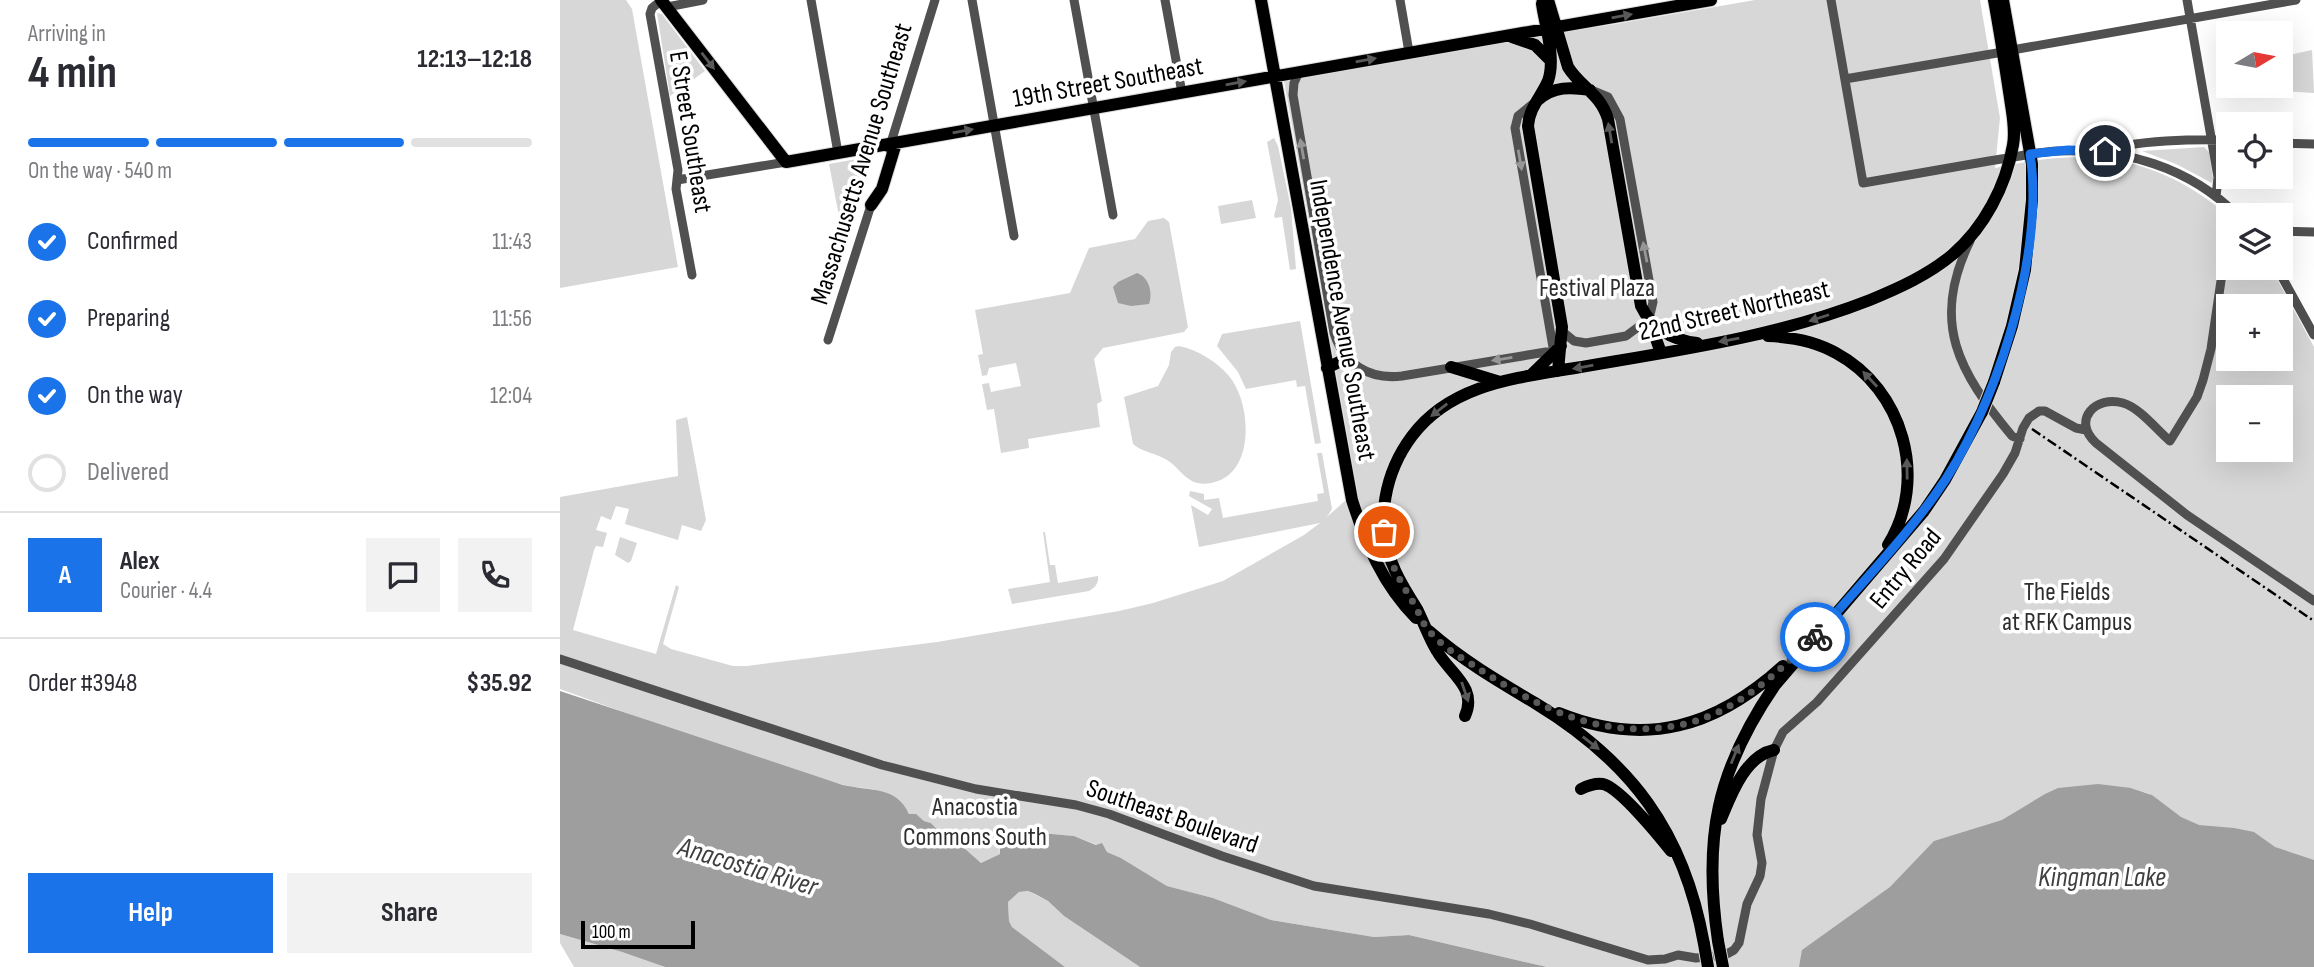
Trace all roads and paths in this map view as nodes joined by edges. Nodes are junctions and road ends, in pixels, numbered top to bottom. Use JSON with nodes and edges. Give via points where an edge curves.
{"nodes":[{"id":1,"x":703,"y":0,"type":"edge"},
{"id":2,"x":811,"y":0,"type":"edge"},
{"id":3,"x":935,"y":0,"type":"edge"},
{"id":4,"x":972,"y":0,"type":"edge"},
{"id":5,"x":1074,"y":0,"type":"edge"},
{"id":6,"x":1165,"y":0,"type":"edge"},
{"id":7,"x":1261,"y":0,"type":"edge"},
{"id":8,"x":1400,"y":0,"type":"edge"},
{"id":9,"x":1546,"y":0,"type":"edge"},
{"id":10,"x":1710,"y":0,"type":"edge"},
{"id":11,"x":1831,"y":0,"type":"edge"},
{"id":12,"x":1994,"y":0,"type":"edge"},
{"id":13,"x":2003,"y":0,"type":"edge"},
{"id":14,"x":2188,"y":0,"type":"edge"},
{"id":15,"x":2296,"y":0,"type":"edge"},
{"id":16,"x":663,"y":2,"type":"edge"},
{"id":17,"x":2191,"y":19,"type":"junction"},
{"id":18,"x":1551,"y":28,"type":"junction"},
{"id":19,"x":1504,"y":36,"type":"junction"},
{"id":20,"x":2007,"y":51,"type":"junction"},
{"id":21,"x":1409,"y":52,"type":"junction"},
{"id":22,"x":1550,"y":60,"type":"junction"},
{"id":23,"x":1299,"y":72,"type":"junction"},
{"id":24,"x":1274,"y":76,"type":"junction"},
{"id":25,"x":1845,"y":79,"type":"junction"},
{"id":26,"x":1591,"y":90,"type":"junction"},
{"id":27,"x":1182,"y":93,"type":"junction"},
{"id":28,"x":1536,"y":102,"type":"junction"},
{"id":29,"x":1094,"y":108,"type":"junction"},
{"id":30,"x":995,"y":125,"type":"junction"},
{"id":31,"x":2212,"y":140,"type":"junction"},
{"id":32,"x":2216,"y":140,"type":"edge"},
{"id":33,"x":893,"y":143,"type":"junction"},
{"id":34,"x":2293,"y":143,"type":"edge"},
{"id":35,"x":2314,"y":144,"type":"edge"},
{"id":36,"x":2105,"y":151,"type":"junction"},
{"id":37,"x":838,"y":153,"type":"junction"},
{"id":38,"x":2030,"y":154,"type":"junction"},
{"id":39,"x":2010,"y":158,"type":"junction"},
{"id":40,"x":1615,"y":161,"type":"junction"},
{"id":41,"x":786,"y":162,"type":"junction"},
{"id":42,"x":1630,"y":175,"type":"junction"},
{"id":43,"x":677,"y":180,"type":"junction"},
{"id":44,"x":1303,"y":191,"type":"junction"},
{"id":45,"x":2216,"y":197,"type":"junction"},
{"id":46,"x":2223,"y":203,"type":"edge"},
{"id":47,"x":871,"y":205,"type":"joint"},
{"id":48,"x":1113,"y":215,"type":"dead end"},
{"id":49,"x":1975,"y":230,"type":"junction"},
{"id":50,"x":2293,"y":231,"type":"edge"},
{"id":51,"x":2314,"y":232,"type":"edge"},
{"id":52,"x":1014,"y":236,"type":"dead end"},
{"id":53,"x":1537,"y":252,"type":"junction"},
{"id":54,"x":1551,"y":264,"type":"junction"},
{"id":55,"x":692,"y":275,"type":"dead end"},
{"id":56,"x":2221,"y":280,"type":"edge"},
{"id":57,"x":2284,"y":280,"type":"edge"},
{"id":58,"x":1320,"y":289,"type":"junction"},
{"id":59,"x":1649,"y":319,"type":"junction"},
{"id":60,"x":2311,"y":324,"type":"edge"},
{"id":61,"x":1794,"y":325,"type":"junction"},
{"id":62,"x":1563,"y":332,"type":"junction"},
{"id":63,"x":1753,"y":335,"type":"junction"},
{"id":64,"x":2314,"y":335,"type":"edge"},
{"id":65,"x":828,"y":340,"type":"dead end"},
{"id":66,"x":1704,"y":344,"type":"junction"},
{"id":67,"x":1818,"y":345,"type":"junction"},
{"id":68,"x":1558,"y":349,"type":"junction"},
{"id":69,"x":1661,"y":353,"type":"junction"},
{"id":70,"x":1347,"y":358,"type":"junction"},
{"id":71,"x":1451,"y":367,"type":"junction"},
{"id":72,"x":1328,"y":368,"type":"junction"},
{"id":73,"x":1558,"y":371,"type":"junction"},
{"id":74,"x":1529,"y":376,"type":"junction"},
{"id":75,"x":1500,"y":382,"type":"junction"},
{"id":76,"x":2086,"y":430,"type":"junction"},
{"id":77,"x":2020,"y":439,"type":"junction"},
{"id":78,"x":1888,"y":549,"type":"junction"},
{"id":79,"x":1399,"y":591,"type":"junction"},
{"id":80,"x":2314,"y":601,"type":"edge"},
{"id":81,"x":1427,"y":629,"type":"junction"},
{"id":82,"x":1810,"y":642,"type":"junction"},
{"id":83,"x":560,"y":659,"type":"edge"},
{"id":84,"x":1536,"y":704,"type":"junction"},
{"id":85,"x":1465,"y":716,"type":"dead end"},
{"id":86,"x":1774,"y":750,"type":"junction"},
{"id":87,"x":1581,"y":789,"type":"dead end"},
{"id":88,"x":1712,"y":853,"type":"junction"},
{"id":89,"x":1691,"y":886,"type":"junction"},
{"id":90,"x":1696,"y":958,"type":"joint"},
{"id":91,"x":1708,"y":967,"type":"edge"},
{"id":92,"x":1723,"y":967,"type":"edge"}],
"edges":[{"from":1,"to":16,"type":"street"},
{"from":2,"to":37,"type":"street"},
{"from":3,"to":33,"type":"street","name":"Massachusetts Avenue Southeast"},
{"from":4,"to":30,"type":"street"},
{"from":5,"to":29,"type":"street"},
{"from":6,"to":27,"type":"street"},
{"from":7,"to":24,"type":"main road","name":"Independence Avenue Southeast"},
{"from":8,"to":21,"type":"street"},
{"from":9,"to":18,"type":"main road"},
{"from":18,"to":10,"type":"main road","name":"19th Street Southeast","one_way":true},
{"from":11,"to":25,"type":"street"},
{"from":12,"to":20,"type":"main road"},
{"from":13,"to":20,"type":"main road"},
{"from":14,"to":17,"type":"street"},
{"from":15,"to":17,"type":"street"},
{"from":16,"to":41,"type":"main road","one_way":true},
{"from":16,"to":43,"type":"street","name":"E Street Southeast","via":[[650,14]]},
{"from":17,"to":20,"type":"street"},
{"from":17,"to":31,"type":"street"},
{"from":18,"to":19,"type":"main road","name":"19th Street Southeast"},
{"from":18,"to":22,"type":"main road"},
{"from":18,"to":26,"type":"main road","via":[[1568,68]]},
{"from":19,"to":21,"type":"main road","name":"19th Street Southeast"},
{"from":19,"to":22,"type":"main road","via":[[1532,43]]},
{"from":20,"to":25,"type":"street"},
{"from":20,"to":38,"type":"main road"},
{"from":20,"to":39,"type":"main road","name":"22nd Street Northeast","via":[[2014,128]]},
{"from":23,"to":21,"type":"main road","name":"19th Street Southeast","one_way":true},
{"from":22,"to":28,"type":"main road","via":[[1548,80]]},
{"from":23,"to":24,"type":"main road","name":"19th Street Southeast"},
{"from":44,"to":23,"type":"street","name":"Independence Avenue Southeast","one_way":true,"via":[[1293,95]]},
{"from":27,"to":24,"type":"main road","name":"19th Street Southeast","one_way":true},
{"from":24,"to":44,"type":"main road","name":"Independence Avenue Southeast"},
{"from":25,"to":39,"type":"street","via":[[1863,183]]},
{"from":26,"to":28,"type":"main road","via":[[1562,88]]},
{"from":40,"to":26,"type":"main road","one_way":true,"via":[[1604,108]]},
{"from":26,"to":42,"type":"street","via":[[1608,97],[1618,113]]},
{"from":27,"to":29,"type":"main road","name":"19th Street Southeast"},
{"from":28,"to":53,"type":"street","one_way":true,"via":[[1518,116],[1515,128]]},
{"from":28,"to":54,"type":"main road","via":[[1528,126]]},
{"from":29,"to":30,"type":"main road","name":"19th Street Southeast"},
{"from":29,"to":48,"type":"street"},
{"from":33,"to":30,"type":"main road","name":"19th Street Southeast","one_way":true},
{"from":30,"to":52,"type":"street"},
{"from":31,"to":32,"type":"street"},
{"from":31,"to":36,"type":"street"},
{"from":31,"to":45,"type":"street","via":[[2219,180]]},
{"from":33,"to":37,"type":"main road","name":"19th Street Southeast"},
{"from":33,"to":47,"type":"main road","via":[[882,189]]},
{"from":34,"to":35,"type":"street"},
{"from":36,"to":38,"type":"street"},
{"from":36,"to":45,"type":"street","via":[[2159,165]]},
{"from":37,"to":41,"type":"main road","name":"19th Street Southeast"},
{"from":38,"to":39,"type":"street"},
{"from":38,"to":78,"type":"main road","bridge":true,"via":[[2025,270],[1994,382],[1945,480]]},
{"from":39,"to":49,"type":"main road","name":"22nd Street Northeast","via":[[2001,185]]},
{"from":40,"to":42,"type":"main road"},
{"from":40,"to":59,"type":"main road","via":[[1640,302]]},
{"from":41,"to":43,"type":"street","name":"19th Street Southeast"},
{"from":59,"to":42,"type":"street","one_way":true,"via":[[1653,297]]},
{"from":43,"to":55,"type":"street","name":"E Street Southeast"},
{"from":44,"to":58,"type":"main road","name":"Independence Avenue Southeast"},
{"from":45,"to":46,"type":"street"},
{"from":47,"to":65,"type":"street","name":"Massachusetts Avenue Southeast"},
{"from":49,"to":61,"type":"main road","name":"22nd Street Northeast","one_way":true,"via":[[1950,256],[1917,278],[1863,303]]},
{"from":49,"to":77,"type":"street","via":[[1958,265],[1952,330],[1973,386],[2012,436]]},
{"from":50,"to":51,"type":"street"},
{"from":53,"to":54,"type":"main road"},
{"from":53,"to":68,"type":"street"},
{"from":54,"to":62,"type":"main road"},
{"from":56,"to":76,"type":"street","via":[[2203,380],[2170,441],[2133,408],[2118,402],[2092,409]]},
{"from":57,"to":60,"type":"street"},
{"from":58,"to":70,"type":"street","name":"Independence Avenue Southeast"},
{"from":58,"to":72,"type":"main road","name":"Independence Avenue Southeast"},
{"from":59,"to":62,"type":"street","name":"22nd Street Northeast","via":[[1628,335],[1604,340],[1583,343]]},
{"from":59,"to":66,"type":"main road","via":[[1674,338]]},
{"from":59,"to":69,"type":"main road"},
{"from":60,"to":64,"type":"street"},
{"from":61,"to":63,"type":"main road","name":"22nd Street Northeast"},
{"from":61,"to":67,"type":"main road"},
{"from":62,"to":68,"type":"main road"},
{"from":63,"to":66,"type":"main road","name":"22nd Street Northeast","one_way":true},
{"from":63,"to":67,"type":"main road"},
{"from":66,"to":69,"type":"main road","name":"22nd Street Northeast"},
{"from":78,"to":67,"type":"main road","one_way":true,"via":[[1906,500],[1901,430],[1879,389],[1860,369]]},
{"from":68,"to":71,"type":"street","one_way":true},
{"from":68,"to":73,"type":"main road"},
{"from":68,"to":74,"type":"main road"},
{"from":69,"to":73,"type":"main road","name":"22nd Street Northeast","one_way":true},
{"from":70,"to":71,"type":"street","via":[[1365,371],[1383,376]]},
{"from":70,"to":72,"type":"main road"},
{"from":71,"to":75,"type":"main road"},
{"from":72,"to":79,"type":"main road","name":"Independence Avenue Southeast","via":[[1359,522],[1378,566]]},
{"from":73,"to":74,"type":"main road","name":"22nd Street Northeast"},
{"from":74,"to":75,"type":"main road","name":"22nd Street Northeast"},
{"from":75,"to":79,"type":"main road","name":"Independence Avenue Southeast","one_way":true,"via":[[1477,388],[1436,411],[1418,429],[1395,466],[1384,516]]},
{"from":76,"to":77,"type":"street","name":"Entry Road","via":[[2039,411],[2029,418]]},
{"from":76,"to":80,"type":"street","name":"Entry Road","via":[[2096,443],[2187,515]]},
{"from":77,"to":86,"type":"street","name":"Entry Road","via":[[2003,474],[1953,548],[1817,702],[1783,733]]},
{"from":78,"to":82,"type":"main road"},
{"from":79,"to":81,"type":"main road","name":"Independence Avenue Southeast"},
{"from":81,"to":84,"type":"main road","name":"Independence Avenue Southeast","via":[[1466,661]]},
{"from":81,"to":85,"type":"main road","one_way":true,"via":[[1438,653],[1467,691]]},
{"from":82,"to":84,"type":"main road","via":[[1742,699],[1710,716],[1676,726],[1609,727]]},
{"from":88,"to":82,"type":"main road","one_way":true,"via":[[1720,798],[1741,740],[1775,685]]},
{"from":83,"to":90,"type":"street","name":"Southeast Boulevard","via":[[882,765],[976,789],[1109,814],[1314,886],[1489,914],[1648,960],[1678,955]]},
{"from":84,"to":89,"type":"main road","name":"Independence Avenue Southeast","one_way":true,"via":[[1597,748],[1639,789],[1673,841]]},
{"from":86,"to":88,"type":"main road","via":[[1761,754],[1740,779]]},
{"from":86,"to":90,"type":"street","name":"Entry Road","via":[[1758,818],[1760,876],[1747,904],[1739,943],[1725,955]]},
{"from":87,"to":89,"type":"main road","via":[[1602,784],[1611,788],[1663,840]]},
{"from":88,"to":92,"type":"main road","bridge":true},
{"from":89,"to":91,"type":"main road","name":"Independence Avenue Southeast","bridge":true}]}
